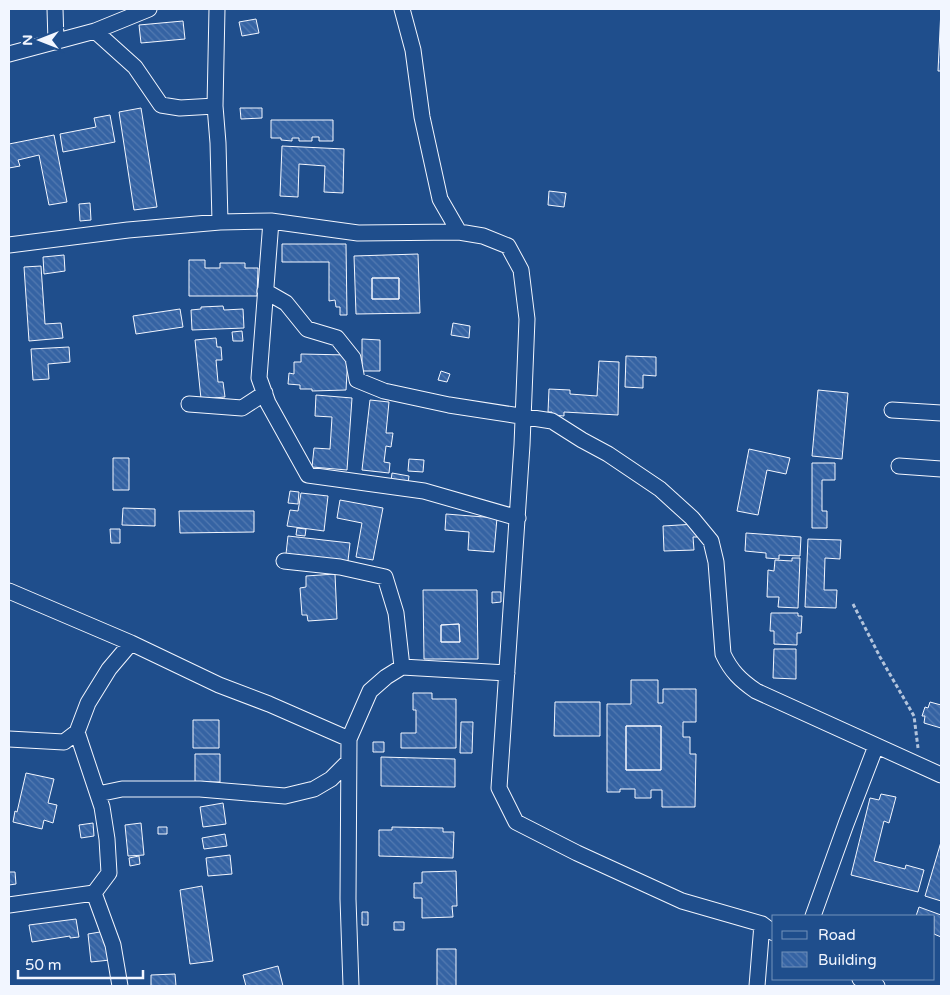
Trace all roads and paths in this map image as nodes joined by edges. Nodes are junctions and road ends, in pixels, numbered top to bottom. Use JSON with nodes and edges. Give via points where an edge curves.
{"nodes":[{"id":1,"x":55,"y":9,"type":"edge"},
{"id":2,"x":149,"y":9,"type":"edge"},
{"id":3,"x":217,"y":9,"type":"edge"},
{"id":4,"x":402,"y":9,"type":"edge"},
{"id":5,"x":95,"y":31,"type":"junction"},
{"id":6,"x":56,"y":42,"type":"junction"},
{"id":7,"x":9,"y":54,"type":"edge"},
{"id":8,"x":215,"y":106,"type":"junction"},
{"id":9,"x":271,"y":221,"type":"junction"},
{"id":10,"x":220,"y":222,"type":"junction"},
{"id":11,"x":459,"y":232,"type":"junction"},
{"id":12,"x":9,"y":245,"type":"edge"},
{"id":13,"x":265,"y":291,"type":"junction"},
{"id":14,"x":265,"y":394,"type":"junction"},
{"id":15,"x":189,"y":404,"type":"dead end"},
{"id":16,"x":892,"y":410,"type":"dead end"},
{"id":17,"x":941,"y":413,"type":"edge"},
{"id":18,"x":522,"y":415,"type":"junction"},
{"id":19,"x":899,"y":466,"type":"dead end"},
{"id":20,"x":941,"y":469,"type":"edge"},
{"id":21,"x":518,"y":518,"type":"junction"},
{"id":22,"x":284,"y":561,"type":"dead end"},
{"id":23,"x":9,"y":591,"type":"edge"},
{"id":24,"x":853,"y":604,"type":"dead end"},
{"id":25,"x":131,"y":643,"type":"junction"},
{"id":26,"x":402,"y":667,"type":"junction"},
{"id":27,"x":506,"y":673,"type":"junction"},
{"id":28,"x":77,"y":732,"type":"junction"},
{"id":29,"x":9,"y":739,"type":"edge"},
{"id":30,"x":349,"y":739,"type":"junction"},
{"id":31,"x":876,"y":746,"type":"junction"},
{"id":32,"x":348,"y":762,"type":"junction"},
{"id":33,"x":920,"y":766,"type":"junction"},
{"id":34,"x":941,"y":776,"type":"edge"},
{"id":35,"x":98,"y":794,"type":"junction"},
{"id":36,"x":94,"y":893,"type":"junction"},
{"id":37,"x":9,"y":905,"type":"edge"},
{"id":38,"x":813,"y":915,"type":"edge"},
{"id":39,"x":768,"y":928,"type":"edge"},
{"id":40,"x":862,"y":980,"type":"edge"},
{"id":41,"x":120,"y":986,"type":"edge"},
{"id":42,"x":351,"y":986,"type":"edge"},
{"id":43,"x":757,"y":986,"type":"edge"},
{"id":44,"x":877,"y":986,"type":"edge"}],
"edges":[{"from":1,"to":6,"type":"street"},
{"from":2,"to":5,"type":"street"},
{"from":3,"to":8,"type":"street"},
{"from":4,"to":11,"type":"street","via":[[413,50],[422,117],[440,199]]},
{"from":5,"to":6,"type":"street"},
{"from":5,"to":8,"type":"street","via":[[135,67],[162,105],[180,108]]},
{"from":6,"to":7,"type":"street"},
{"from":8,"to":10,"type":"street"},
{"from":9,"to":10,"type":"street"},
{"from":9,"to":11,"type":"street","via":[[358,233]]},
{"from":9,"to":13,"type":"street"},
{"from":10,"to":12,"type":"street"},
{"from":11,"to":18,"type":"street","via":[[483,236],[508,246],[521,270],[527,319]]},
{"from":13,"to":14,"type":"street","via":[[258,378]]},
{"from":13,"to":18,"type":"street","via":[[286,303],[307,329],[337,338],[353,358],[357,380],[384,391],[449,405]]},
{"from":14,"to":15,"type":"street","via":[[242,408]]},
{"from":14,"to":21,"type":"street","via":[[308,475],[424,491]]},
{"from":16,"to":17,"type":"street"},
{"from":18,"to":21,"type":"street"},
{"from":18,"to":31,"type":"street","via":[[552,421],[608,454],[660,489],[692,518],[711,541],[715,553],[723,654],[735,675],[756,691]]},
{"from":19,"to":20,"type":"street"},
{"from":21,"to":27,"type":"street"},
{"from":22,"to":26,"type":"street","via":[[340,567],[385,577],[396,614]]},
{"from":23,"to":25,"type":"street"},
{"from":24,"to":33,"type":"path","via":[[914,716]]},
{"from":25,"to":28,"type":"street","via":[[109,669],[88,703]]},
{"from":25,"to":30,"type":"street","via":[[219,686]]},
{"from":26,"to":27,"type":"street"},
{"from":26,"to":30,"type":"street","via":[[370,691]]},
{"from":27,"to":39,"type":"street","via":[[499,788],[516,822],[682,901]]},
{"from":28,"to":29,"type":"street","via":[[64,742]]},
{"from":28,"to":35,"type":"street"},
{"from":30,"to":32,"type":"street"},
{"from":31,"to":33,"type":"street"},
{"from":31,"to":38,"type":"street"},
{"from":32,"to":35,"type":"street","via":[[331,779],[314,789],[285,796],[200,789],[122,789]]},
{"from":32,"to":42,"type":"street"},
{"from":33,"to":34,"type":"street"},
{"from":35,"to":36,"type":"street","via":[[107,839],[109,873]]},
{"from":36,"to":37,"type":"street"},
{"from":36,"to":41,"type":"street","via":[[113,945]]},
{"from":39,"to":43,"type":"street"},
{"from":40,"to":44,"type":"street"}]}
